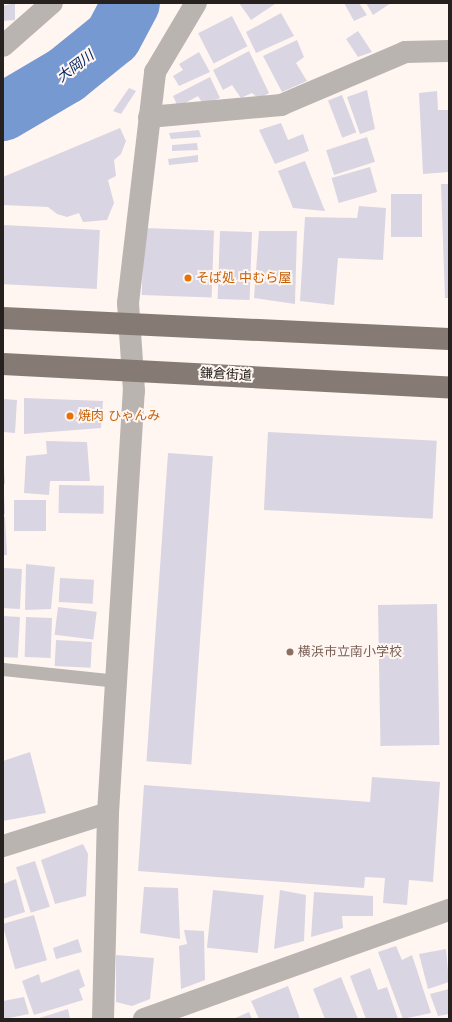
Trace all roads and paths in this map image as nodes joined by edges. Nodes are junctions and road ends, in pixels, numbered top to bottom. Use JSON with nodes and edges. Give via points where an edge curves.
{"nodes":[{"id":1,"x":52,"y":3,"type":"edge"},
{"id":2,"x":196,"y":3,"type":"edge"},
{"id":3,"x":3,"y":46,"type":"edge"},
{"id":4,"x":449,"y":51,"type":"edge"},
{"id":5,"x":149,"y":117,"type":"junction"},
{"id":6,"x":3,"y":318,"type":"edge"},
{"id":7,"x":128,"y":323,"type":"junction"},
{"id":8,"x":449,"y":339,"type":"edge"},
{"id":9,"x":3,"y":364,"type":"edge"},
{"id":10,"x":132,"y":370,"type":"junction"},
{"id":11,"x":449,"y":387,"type":"edge"},
{"id":12,"x":3,"y":669,"type":"edge"},
{"id":13,"x":117,"y":681,"type":"junction"},
{"id":14,"x":108,"y":813,"type":"junction"},
{"id":15,"x":3,"y":846,"type":"edge"},
{"id":16,"x":449,"y":910,"type":"edge"},
{"id":17,"x":103,"y":1019,"type":"edge"},
{"id":18,"x":144,"y":1019,"type":"edge"}],
"edges":[{"from":1,"to":3,"type":"street"},
{"from":2,"to":5,"type":"street","via":[[155,72]]},
{"from":4,"to":5,"type":"street","via":[[405,52],[281,105]]},
{"from":5,"to":7,"type":"street"},
{"from":6,"to":7,"type":"main road"},
{"from":7,"to":8,"type":"main road"},
{"from":7,"to":10,"type":"street"},
{"from":9,"to":10,"type":"main road","name":"鎌倉街道"},
{"from":10,"to":11,"type":"main road","name":"鎌倉街道"},
{"from":10,"to":13,"type":"street","via":[[134,391]]},
{"from":12,"to":13,"type":"lane"},
{"from":13,"to":14,"type":"street"},
{"from":14,"to":15,"type":"street"},
{"from":14,"to":17,"type":"street"},
{"from":16,"to":18,"type":"street"}]}
